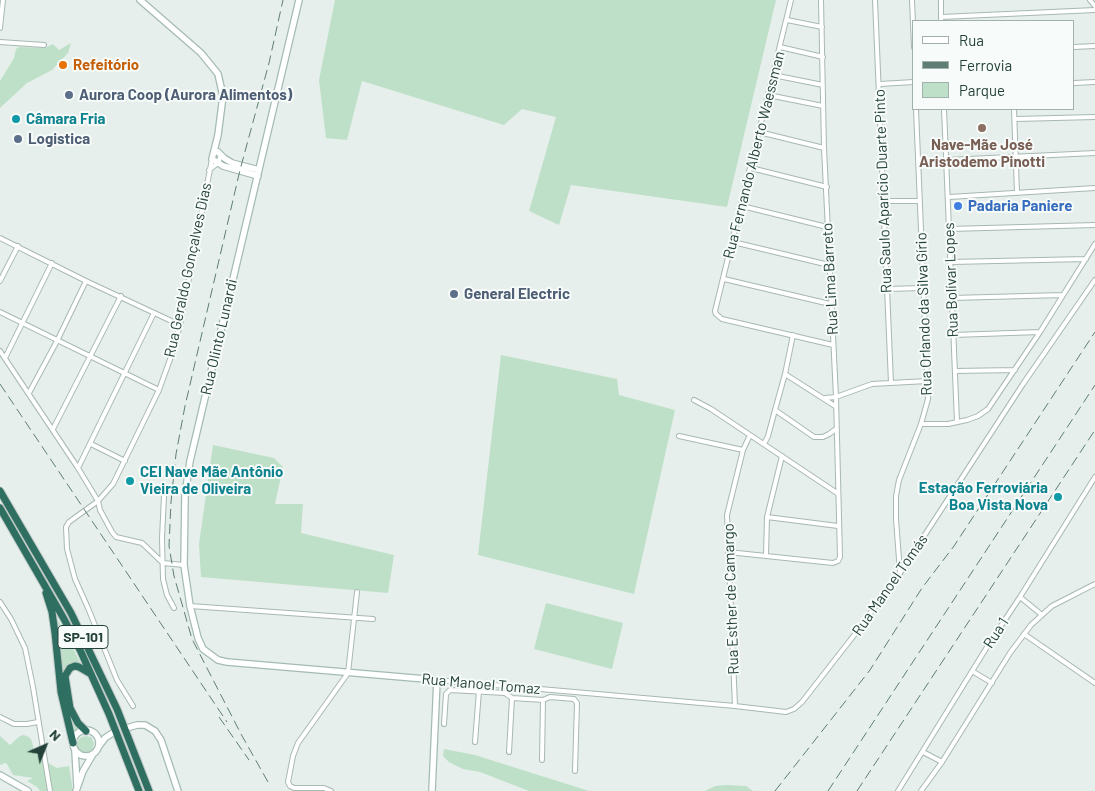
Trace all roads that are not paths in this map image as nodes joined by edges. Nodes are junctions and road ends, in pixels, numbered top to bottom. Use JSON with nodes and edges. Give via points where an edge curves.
{"nodes":[{"id":1,"x":3,"y":0,"type":"edge"},
{"id":2,"x":140,"y":0,"type":"edge"},
{"id":3,"x":299,"y":0,"type":"edge"},
{"id":4,"x":791,"y":0,"type":"edge"},
{"id":5,"x":821,"y":0,"type":"edge"},
{"id":6,"x":875,"y":0,"type":"edge"},
{"id":7,"x":912,"y":0,"type":"edge"},
{"id":8,"x":941,"y":0,"type":"edge"},
{"id":9,"x":1090,"y":0,"type":"edge"},
{"id":10,"x":1095,"y":6,"type":"edge"},
{"id":11,"x":1095,"y":10,"type":"edge"},
{"id":12,"x":941,"y":19,"type":"edge"},
{"id":13,"x":787,"y":20,"type":"junction"},
{"id":14,"x":913,"y":20,"type":"edge"},
{"id":15,"x":822,"y":27,"type":"junction"},
{"id":16,"x":0,"y":28,"type":"edge"},
{"id":17,"x":0,"y":42,"type":"edge"},
{"id":18,"x":44,"y":45,"type":"dead end"},
{"id":19,"x":1095,"y":46,"type":"edge"},
{"id":20,"x":780,"y":47,"type":"junction"},
{"id":21,"x":1075,"y":47,"type":"edge"},
{"id":22,"x":823,"y":56,"type":"junction"},
{"id":23,"x":773,"y":75,"type":"junction"},
{"id":24,"x":912,"y":82,"type":"edge"},
{"id":25,"x":1095,"y":82,"type":"edge"},
{"id":26,"x":1075,"y":83,"type":"edge"},
{"id":27,"x":880,"y":84,"type":"junction"},
{"id":28,"x":822,"y":85,"type":"junction"},
{"id":29,"x":768,"y":95,"type":"junction"},
{"id":30,"x":823,"y":106,"type":"junction"},
{"id":31,"x":916,"y":110,"type":"edge"},
{"id":32,"x":944,"y":110,"type":"edge"},
{"id":33,"x":1014,"y":110,"type":"edge"},
{"id":34,"x":1095,"y":117,"type":"edge"},
{"id":35,"x":1015,"y":119,"type":"junction"},
{"id":36,"x":760,"y":132,"type":"junction"},
{"id":37,"x":218,"y":135,"type":"junction"},
{"id":38,"x":824,"y":148,"type":"junction"},
{"id":39,"x":214,"y":151,"type":"junction"},
{"id":40,"x":1095,"y":153,"type":"edge"},
{"id":41,"x":221,"y":154,"type":"junction"},
{"id":42,"x":1015,"y":157,"type":"junction"},
{"id":43,"x":212,"y":159,"type":"junction"},
{"id":44,"x":947,"y":160,"type":"junction"},
{"id":45,"x":218,"y":163,"type":"junction"},
{"id":46,"x":751,"y":168,"type":"junction"},
{"id":47,"x":209,"y":170,"type":"junction"},
{"id":48,"x":259,"y":173,"type":"junction"},
{"id":49,"x":827,"y":187,"type":"junction"},
{"id":50,"x":1095,"y":188,"type":"edge"},
{"id":51,"x":1017,"y":193,"type":"junction"},
{"id":52,"x":949,"y":197,"type":"junction"},
{"id":53,"x":883,"y":201,"type":"junction"},
{"id":54,"x":920,"y":201,"type":"junction"},
{"id":55,"x":742,"y":206,"type":"junction"},
{"id":56,"x":1095,"y":225,"type":"edge"},
{"id":57,"x":827,"y":226,"type":"junction"},
{"id":58,"x":949,"y":229,"type":"junction"},
{"id":59,"x":0,"y":238,"type":"edge"},
{"id":60,"x":733,"y":242,"type":"junction"},
{"id":61,"x":1095,"y":244,"type":"edge"},
{"id":62,"x":18,"y":246,"type":"junction"},
{"id":63,"x":1086,"y":260,"type":"junction"},
{"id":64,"x":951,"y":262,"type":"junction"},
{"id":65,"x":52,"y":263,"type":"junction"},
{"id":66,"x":829,"y":265,"type":"junction"},
{"id":67,"x":724,"y":279,"type":"junction"},
{"id":68,"x":1095,"y":280,"type":"edge"},
{"id":69,"x":0,"y":281,"type":"edge"},
{"id":70,"x":86,"y":281,"type":"junction"},
{"id":71,"x":922,"y":288,"type":"junction"},
{"id":72,"x":887,"y":290,"type":"junction"},
{"id":73,"x":1063,"y":295,"type":"junction"},
{"id":74,"x":121,"y":296,"type":"junction"},
{"id":75,"x":952,"y":298,"type":"junction"},
{"id":76,"x":830,"y":304,"type":"junction"},
{"id":77,"x":0,"y":312,"type":"edge"},
{"id":78,"x":154,"y":313,"type":"junction"},
{"id":79,"x":23,"y":323,"type":"junction"},
{"id":80,"x":180,"y":325,"type":"junction"},
{"id":81,"x":1040,"y":332,"type":"junction"},
{"id":82,"x":793,"y":335,"type":"junction"},
{"id":83,"x":953,"y":335,"type":"junction"},
{"id":84,"x":57,"y":341,"type":"junction"},
{"id":85,"x":833,"y":345,"type":"junction"},
{"id":86,"x":0,"y":350,"type":"edge"},
{"id":87,"x":90,"y":357,"type":"junction"},
{"id":88,"x":5,"y":358,"type":"junction"},
{"id":89,"x":1015,"y":370,"type":"junction"},
{"id":90,"x":955,"y":371,"type":"junction"},
{"id":91,"x":124,"y":372,"type":"junction"},
{"id":92,"x":785,"y":374,"type":"junction"},
{"id":93,"x":927,"y":381,"type":"junction"},
{"id":94,"x":891,"y":383,"type":"junction"},
{"id":95,"x":159,"y":390,"type":"junction"},
{"id":96,"x":28,"y":393,"type":"junction"},
{"id":97,"x":836,"y":397,"type":"junction"},
{"id":98,"x":825,"y":398,"type":"junction"},
{"id":99,"x":694,"y":400,"type":"dead end"},
{"id":100,"x":835,"y":406,"type":"junction"},
{"id":101,"x":776,"y":410,"type":"junction"},
{"id":102,"x":957,"y":422,"type":"junction"},
{"id":103,"x":921,"y":424,"type":"junction"},
{"id":104,"x":53,"y":429,"type":"junction"},
{"id":105,"x":836,"y":429,"type":"junction"},
{"id":106,"x":830,"y":434,"type":"junction"},
{"id":107,"x":750,"y":435,"type":"junction"},
{"id":108,"x":679,"y":436,"type":"dead end"},
{"id":109,"x":836,"y":436,"type":"junction"},
{"id":110,"x":91,"y":444,"type":"junction"},
{"id":111,"x":764,"y":444,"type":"junction"},
{"id":112,"x":743,"y":450,"type":"junction"},
{"id":113,"x":782,"y":456,"type":"junction"},
{"id":114,"x":125,"y":461,"type":"junction"},
{"id":115,"x":78,"y":468,"type":"junction"},
{"id":116,"x":1095,"y":477,"type":"edge"},
{"id":117,"x":0,"y":491,"type":"edge"},
{"id":118,"x":837,"y":492,"type":"junction"},
{"id":119,"x":164,"y":496,"type":"dead end"},
{"id":120,"x":98,"y":501,"type":"junction"},
{"id":121,"x":0,"y":508,"type":"edge"},
{"id":122,"x":767,"y":517,"type":"junction"},
{"id":123,"x":838,"y":526,"type":"junction"},
{"id":124,"x":728,"y":552,"type":"junction"},
{"id":125,"x":766,"y":555,"type":"junction"},
{"id":126,"x":163,"y":563,"type":"junction"},
{"id":127,"x":184,"y":565,"type":"junction"},
{"id":128,"x":900,"y":573,"type":"junction"},
{"id":129,"x":42,"y":579,"type":"junction"},
{"id":130,"x":1095,"y":584,"type":"edge"},
{"id":131,"x":357,"y":592,"type":"dead end"},
{"id":132,"x":1020,"y":597,"type":"junction"},
{"id":133,"x":0,"y":602,"type":"edge"},
{"id":134,"x":190,"y":606,"type":"junction"},
{"id":135,"x":174,"y":608,"type":"dead end"},
{"id":136,"x":1042,"y":615,"type":"junction"},
{"id":137,"x":354,"y":618,"type":"junction"},
{"id":138,"x":373,"y":619,"type":"dead end"},
{"id":139,"x":1024,"y":634,"type":"junction"},
{"id":140,"x":226,"y":662,"type":"joint"},
{"id":141,"x":972,"y":671,"type":"junction"},
{"id":142,"x":348,"y":674,"type":"junction"},
{"id":143,"x":92,"y":675,"type":"junction"},
{"id":144,"x":438,"y":680,"type":"junction"},
{"id":145,"x":992,"y":682,"type":"junction"},
{"id":146,"x":1095,"y":683,"type":"edge"},
{"id":147,"x":521,"y":687,"type":"junction"},
{"id":148,"x":478,"y":691,"type":"junction"},
{"id":149,"x":512,"y":698,"type":"junction"},
{"id":150,"x":520,"y":698,"type":"junction"},
{"id":151,"x":543,"y":700,"type":"junction"},
{"id":152,"x":134,"y":706,"type":"dead end"},
{"id":153,"x":735,"y":706,"type":"junction"},
{"id":154,"x":0,"y":717,"type":"edge"},
{"id":155,"x":38,"y":722,"type":"junction"},
{"id":156,"x":444,"y":724,"type":"dead end"},
{"id":157,"x":130,"y":727,"type":"dead end"},
{"id":158,"x":90,"y":732,"type":"junction"},
{"id":159,"x":475,"y":742,"type":"dead end"},
{"id":160,"x":74,"y":747,"type":"junction"},
{"id":161,"x":98,"y":748,"type":"junction"},
{"id":162,"x":509,"y":752,"type":"dead end"},
{"id":163,"x":923,"y":752,"type":"junction"},
{"id":164,"x":93,"y":754,"type":"junction"},
{"id":165,"x":542,"y":760,"type":"dead end"},
{"id":166,"x":942,"y":762,"type":"junction"},
{"id":167,"x":575,"y":771,"type":"dead end"},
{"id":168,"x":0,"y":775,"type":"edge"},
{"id":169,"x":77,"y":790,"type":"edge"},
{"id":170,"x":28,"y":791,"type":"edge"},
{"id":171,"x":50,"y":791,"type":"edge"},
{"id":172,"x":140,"y":791,"type":"edge"},
{"id":173,"x":149,"y":791,"type":"edge"},
{"id":174,"x":178,"y":791,"type":"edge"},
{"id":175,"x":331,"y":791,"type":"edge"},
{"id":176,"x":432,"y":791,"type":"edge"},
{"id":177,"x":898,"y":791,"type":"edge"},
{"id":178,"x":921,"y":791,"type":"edge"}],
"edges":[{"from":1,"to":16,"type":"street"},
{"from":2,"to":37,"type":"street","name":"Rua Geraldo Gonçalves Dias","via":[[201,53],[218,74],[223,96]]},
{"from":3,"to":48,"type":"street","name":"Rua Olinto Lunardi"},
{"from":4,"to":13,"type":"street","name":"Rua Fernando Alberto Waessman"},
{"from":5,"to":15,"type":"street","name":"Rua Lima Barreto"},
{"from":6,"to":27,"type":"street","name":"Rua Saulo Aparício Duarte Pinto"},
{"from":7,"to":14,"type":"street"},
{"from":8,"to":12,"type":"street"},
{"from":9,"to":10,"type":"street"},
{"from":11,"to":12,"type":"street"},
{"from":13,"to":15,"type":"street"},
{"from":13,"to":20,"type":"street","name":"Rua Fernando Alberto Waessman"},
{"from":15,"to":22,"type":"street","name":"Rua Lima Barreto"},
{"from":17,"to":18,"type":"street"},
{"from":19,"to":21,"type":"street"},
{"from":20,"to":22,"type":"street"},
{"from":20,"to":23,"type":"street","name":"Rua Fernando Alberto Waessman"},
{"from":22,"to":28,"type":"street","name":"Rua Lima Barreto"},
{"from":23,"to":28,"type":"street"},
{"from":23,"to":29,"type":"street","name":"Rua Fernando Alberto Waessman"},
{"from":24,"to":27,"type":"street"},
{"from":25,"to":26,"type":"street"},
{"from":27,"to":53,"type":"street","name":"Rua Saulo Aparício Duarte Pinto"},
{"from":28,"to":30,"type":"street","name":"Rua Lima Barreto"},
{"from":29,"to":30,"type":"street"},
{"from":29,"to":36,"type":"street","name":"Rua Fernando Alberto Waessman"},
{"from":30,"to":38,"type":"street","name":"Rua Lima Barreto"},
{"from":31,"to":54,"type":"street","name":"Rua Orlando da Silva Gírio"},
{"from":32,"to":44,"type":"street","name":"Rua Bolívar Lopes"},
{"from":33,"to":35,"type":"street"},
{"from":34,"to":35,"type":"street"},
{"from":35,"to":42,"type":"street"},
{"from":36,"to":38,"type":"street"},
{"from":36,"to":46,"type":"street","name":"Rua Fernando Alberto Waessman"},
{"from":37,"to":39,"type":"street","name":"Rua Geraldo Gonçalves Dias"},
{"from":37,"to":41,"type":"street","name":"Rua Geraldo Gonçalves Dias"},
{"from":38,"to":49,"type":"street","name":"Rua Lima Barreto"},
{"from":39,"to":41,"type":"street"},
{"from":39,"to":43,"type":"street","name":"Rua Geraldo Gonçalves Dias"},
{"from":40,"to":42,"type":"street"},
{"from":41,"to":45,"type":"street","name":"Rua Geraldo Gonçalves Dias"},
{"from":41,"to":48,"type":"street"},
{"from":42,"to":44,"type":"street"},
{"from":42,"to":51,"type":"street"},
{"from":43,"to":45,"type":"street"},
{"from":43,"to":47,"type":"street","name":"Rua Geraldo Gonçalves Dias"},
{"from":44,"to":52,"type":"street","name":"Rua Bolívar Lopes"},
{"from":45,"to":47,"type":"street","name":"Rua Geraldo Gonçalves Dias"},
{"from":45,"to":48,"type":"street"},
{"from":46,"to":49,"type":"street"},
{"from":46,"to":55,"type":"street","name":"Rua Fernando Alberto Waessman"},
{"from":47,"to":80,"type":"street","name":"Rua Geraldo Gonçalves Dias"},
{"from":48,"to":127,"type":"street","name":"Rua Olinto Lunardi","via":[[190,461],[185,495]]},
{"from":49,"to":57,"type":"street","name":"Rua Lima Barreto"},
{"from":50,"to":51,"type":"street"},
{"from":51,"to":52,"type":"street"},
{"from":52,"to":58,"type":"street","name":"Rua Bolívar Lopes"},
{"from":53,"to":54,"type":"street"},
{"from":53,"to":72,"type":"street","name":"Rua Saulo Aparício Duarte Pinto"},
{"from":54,"to":71,"type":"street","name":"Rua Orlando da Silva Gírio"},
{"from":55,"to":57,"type":"street"},
{"from":55,"to":60,"type":"street","name":"Rua Fernando Alberto Waessman"},
{"from":56,"to":58,"type":"street"},
{"from":57,"to":66,"type":"street","name":"Rua Lima Barreto"},
{"from":58,"to":64,"type":"street","name":"Rua Bolívar Lopes"},
{"from":59,"to":62,"type":"street"},
{"from":60,"to":66,"type":"street"},
{"from":60,"to":67,"type":"street","name":"Rua Fernando Alberto Waessman"},
{"from":61,"to":63,"type":"street"},
{"from":62,"to":65,"type":"street"},
{"from":62,"to":69,"type":"street"},
{"from":63,"to":64,"type":"street"},
{"from":63,"to":73,"type":"street"},
{"from":64,"to":75,"type":"street","name":"Rua Bolívar Lopes"},
{"from":65,"to":70,"type":"street"},
{"from":65,"to":79,"type":"street"},
{"from":66,"to":76,"type":"street","name":"Rua Lima Barreto"},
{"from":67,"to":76,"type":"street"},
{"from":67,"to":82,"type":"street","name":"Rua Fernando Alberto Waessman","via":[[715,311],[722,319]]},
{"from":68,"to":128,"type":"street","name":"Rua Manoel Tomás"},
{"from":70,"to":74,"type":"street"},
{"from":70,"to":84,"type":"street"},
{"from":71,"to":72,"type":"street"},
{"from":71,"to":93,"type":"street","name":"Rua Orlando da Silva Gírio"},
{"from":72,"to":94,"type":"street","name":"Rua Saulo Aparício Duarte Pinto"},
{"from":73,"to":75,"type":"street"},
{"from":73,"to":81,"type":"street"},
{"from":74,"to":78,"type":"street"},
{"from":74,"to":87,"type":"street"},
{"from":75,"to":83,"type":"street","name":"Rua Bolívar Lopes"},
{"from":76,"to":85,"type":"street","name":"Rua Lima Barreto"},
{"from":77,"to":79,"type":"street"},
{"from":78,"to":80,"type":"street"},
{"from":78,"to":91,"type":"street"},
{"from":79,"to":84,"type":"street"},
{"from":79,"to":88,"type":"street"},
{"from":80,"to":95,"type":"street","name":"Rua Geraldo Gonçalves Dias"},
{"from":81,"to":83,"type":"street"},
{"from":81,"to":89,"type":"street"},
{"from":82,"to":85,"type":"street"},
{"from":82,"to":92,"type":"street"},
{"from":83,"to":90,"type":"street","name":"Rua Bolívar Lopes"},
{"from":84,"to":87,"type":"street"},
{"from":84,"to":96,"type":"street"},
{"from":85,"to":97,"type":"street","name":"Rua Lima Barreto"},
{"from":86,"to":88,"type":"street"},
{"from":87,"to":91,"type":"street"},
{"from":87,"to":104,"type":"street"},
{"from":88,"to":96,"type":"street"},
{"from":89,"to":90,"type":"street"},
{"from":89,"to":102,"type":"street","via":[[988,409],[978,416]]},
{"from":90,"to":102,"type":"street","name":"Rua Bolívar Lopes"},
{"from":91,"to":95,"type":"street"},
{"from":91,"to":110,"type":"street"},
{"from":92,"to":98,"type":"street"},
{"from":92,"to":101,"type":"street"},
{"from":93,"to":94,"type":"street"},
{"from":93,"to":103,"type":"street","name":"Rua Orlando da Silva Gírio","via":[[928,399]]},
{"from":94,"to":97,"type":"street","via":[[872,384]]},
{"from":95,"to":114,"type":"street","name":"Rua Geraldo Gonçalves Dias"},
{"from":96,"to":104,"type":"street"},
{"from":97,"to":98,"type":"street"},
{"from":97,"to":100,"type":"street","name":"Rua Lima Barreto"},
{"from":98,"to":100,"type":"street"},
{"from":99,"to":107,"type":"street"},
{"from":100,"to":105,"type":"street","name":"Rua Lima Barreto"},
{"from":101,"to":106,"type":"street","via":[[814,437]]},
{"from":101,"to":111,"type":"street"},
{"from":102,"to":103,"type":"street"},
{"from":103,"to":128,"type":"street","name":"Rua Orlando da Silva Gírio","via":[[896,496]]},
{"from":104,"to":115,"type":"street"},
{"from":105,"to":106,"type":"street"},
{"from":105,"to":109,"type":"street","name":"Rua Lima Barreto"},
{"from":106,"to":109,"type":"street"},
{"from":107,"to":111,"type":"street"},
{"from":107,"to":112,"type":"street","name":"Rua Esther de Camargo"},
{"from":108,"to":112,"type":"street"},
{"from":109,"to":118,"type":"street","name":"Rua Lima Barreto"},
{"from":110,"to":114,"type":"street"},
{"from":110,"to":115,"type":"street"},
{"from":111,"to":113,"type":"street"},
{"from":112,"to":124,"type":"street","name":"Rua Esther de Camargo","via":[[727,515]]},
{"from":113,"to":118,"type":"street"},
{"from":113,"to":122,"type":"street"},
{"from":114,"to":120,"type":"street","name":"Rua Geraldo Gonçalves Dias","via":[[113,484]]},
{"from":115,"to":120,"type":"street"},
{"from":116,"to":132,"type":"street","name":"Rua 1"},
{"from":117,"to":173,"type":"highway","number":"SP-101","via":[[74,620],[117,709]]},
{"from":118,"to":123,"type":"street","name":"Rua Lima Barreto"},
{"from":119,"to":126,"type":"street"},
{"from":120,"to":126,"type":"street","via":[[116,537],[142,544]]},
{"from":120,"to":152,"type":"street","name":"Rua Geraldo Gonçalves Dias","via":[[69,522],[66,527],[68,549],[75,579],[99,639],[117,680]]},
{"from":121,"to":129,"type":"highway","number":"SP-101"},
{"from":122,"to":123,"type":"street"},
{"from":122,"to":125,"type":"street"},
{"from":123,"to":125,"type":"street","name":"Rua Lima Barreto","via":[[838,561]]},
{"from":124,"to":125,"type":"street"},
{"from":124,"to":153,"type":"street","name":"Rua Esther de Camargo"},
{"from":126,"to":127,"type":"street"},
{"from":126,"to":135,"type":"street","via":[[163,579]]},
{"from":127,"to":134,"type":"street","name":"Rua Olinto Lunardi"},
{"from":128,"to":153,"type":"street","name":"Rua Manoel Tomás","via":[[798,706],[786,712]]},
{"from":129,"to":143,"type":"highway","number":"SP-101"},
{"from":129,"to":160,"type":"highway","via":[[52,612],[61,692]]},
{"from":130,"to":136,"type":"street","via":[[1052,606]]},
{"from":131,"to":137,"type":"street"},
{"from":132,"to":136,"type":"street"},
{"from":132,"to":141,"type":"street","name":"Rua 1"},
{"from":133,"to":155,"type":"street","via":[[25,648]]},
{"from":134,"to":137,"type":"street"},
{"from":134,"to":140,"type":"street","name":"Rua Olinto Lunardi","via":[[203,649]]},
{"from":136,"to":139,"type":"street"},
{"from":137,"to":138,"type":"street"},
{"from":137,"to":142,"type":"street"},
{"from":139,"to":145,"type":"street"},
{"from":139,"to":146,"type":"street"},
{"from":140,"to":142,"type":"street","name":"Rua Manoel Tomaz"},
{"from":141,"to":145,"type":"street"},
{"from":141,"to":163,"type":"street","name":"Rua 1"},
{"from":142,"to":144,"type":"street","name":"Rua Manoel Tomaz"},
{"from":142,"to":175,"type":"street","via":[[302,736],[295,750],[288,782],[294,788]]},
{"from":143,"to":158,"type":"highway","via":[[75,666],[65,676],[70,708],[78,723]]},
{"from":143,"to":172,"type":"highway","number":"SP-101"},
{"from":144,"to":147,"type":"street","name":"Rua Manoel Tomaz"},
{"from":144,"to":176,"type":"street"},
{"from":145,"to":166,"type":"street"},
{"from":147,"to":150,"type":"street"},
{"from":147,"to":153,"type":"street","name":"Rua Manoel Tomaz"},
{"from":148,"to":149,"type":"street","via":[[504,693]]},
{"from":148,"to":156,"type":"street","via":[[448,691]]},
{"from":148,"to":159,"type":"street"},
{"from":149,"to":150,"type":"street"},
{"from":149,"to":162,"type":"street"},
{"from":150,"to":151,"type":"street"},
{"from":151,"to":165,"type":"street"},
{"from":151,"to":167,"type":"street","via":[[550,696],[576,701]]},
{"from":154,"to":155,"type":"street","via":[[14,724]]},
{"from":155,"to":171,"type":"street"},
{"from":157,"to":174,"type":"street","via":[[145,725],[155,731]]},
{"from":158,"to":160,"type":"street","via":[[82,731],[76,735]]},
{"from":158,"to":161,"type":"street","via":[[98,741]]},
{"from":158,"to":161,"type":"street","via":[[110,735]]},
{"from":160,"to":164,"type":"street","via":[[78,754]]},
{"from":160,"to":169,"type":"street"},
{"from":161,"to":164,"type":"street"},
{"from":163,"to":166,"type":"street"},
{"from":163,"to":177,"type":"street","name":"Rua 1"},
{"from":164,"to":169,"type":"street"},
{"from":166,"to":178,"type":"street"},
{"from":168,"to":170,"type":"street"}]}
